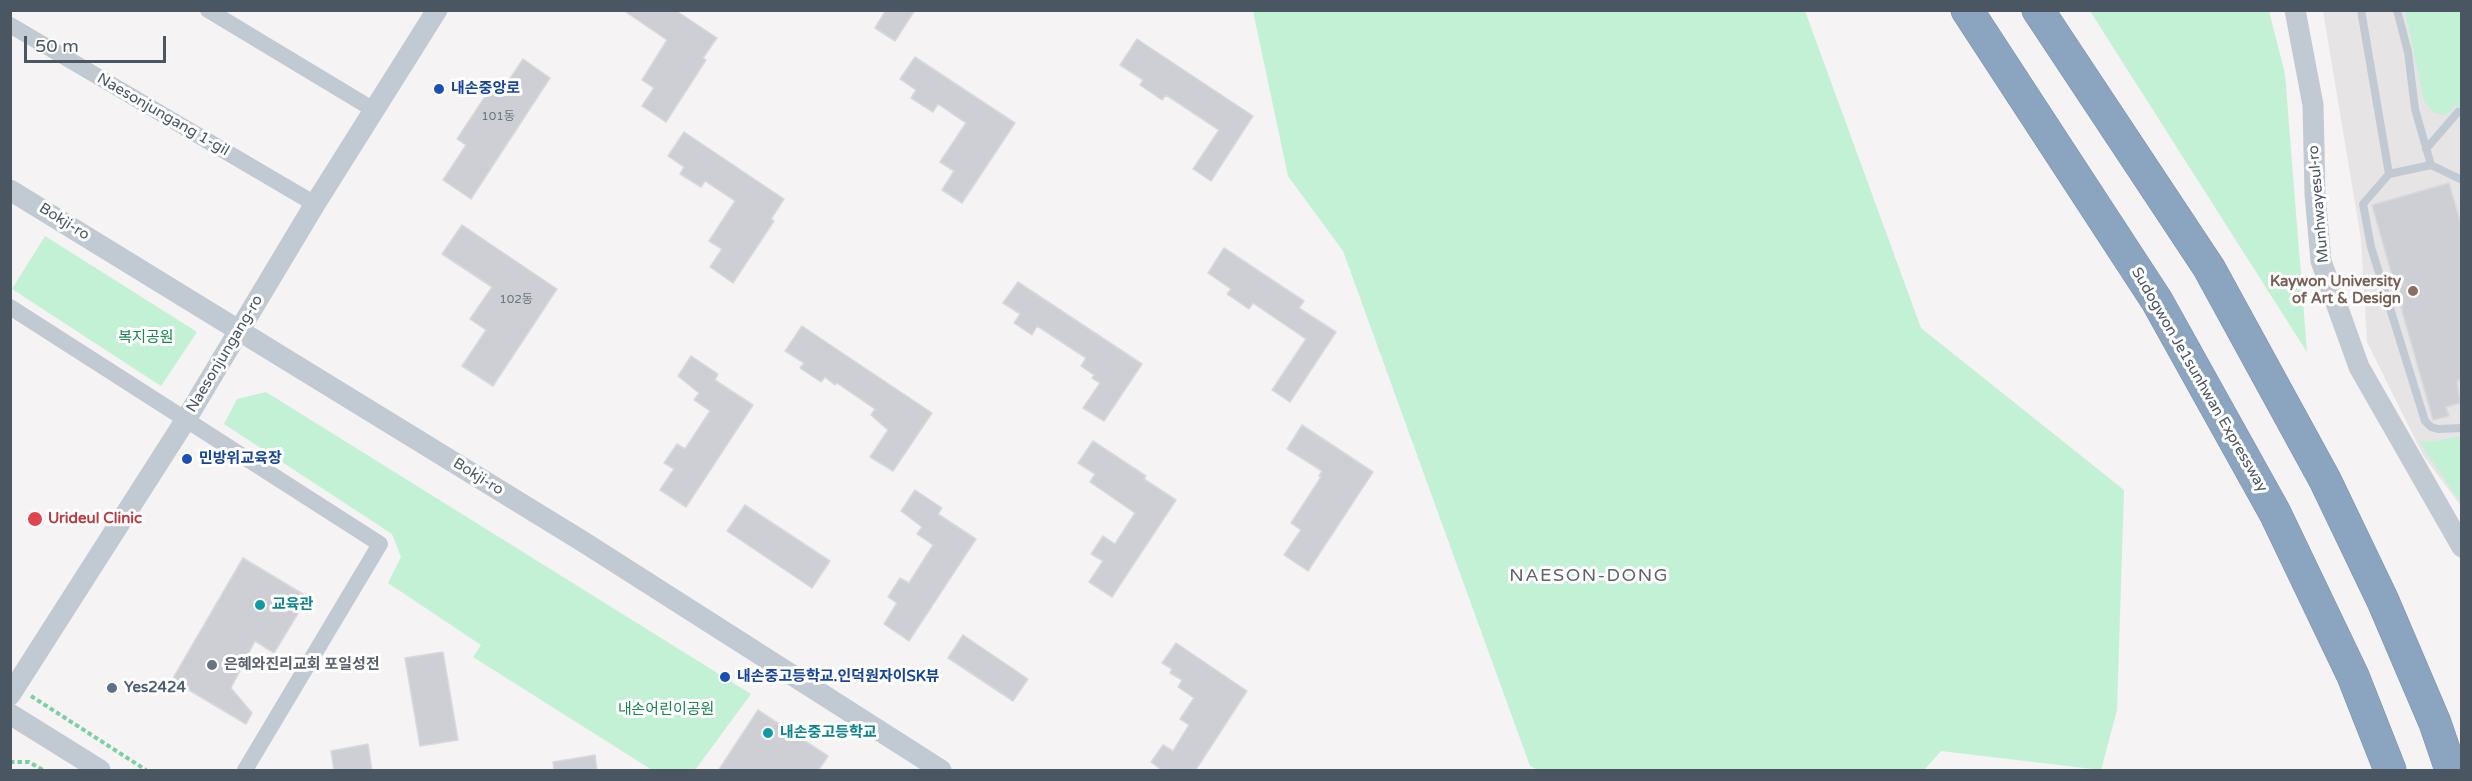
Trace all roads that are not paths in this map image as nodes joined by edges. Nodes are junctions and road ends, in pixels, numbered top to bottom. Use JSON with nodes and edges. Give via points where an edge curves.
{"nodes":[{"id":1,"x":208,"y":10,"type":"edge"},
{"id":2,"x":437,"y":10,"type":"edge"},
{"id":3,"x":1967,"y":10,"type":"edge"},
{"id":4,"x":2038,"y":10,"type":"edge"},
{"id":5,"x":2295,"y":10,"type":"edge"},
{"id":6,"x":2361,"y":10,"type":"edge"},
{"id":7,"x":2397,"y":10,"type":"edge"},
{"id":8,"x":10,"y":25,"type":"edge"},
{"id":9,"x":374,"y":110,"type":"junction"},
{"id":10,"x":2458,"y":112,"type":"dead end"},
{"id":11,"x":2426,"y":149,"type":"junction"},
{"id":12,"x":2431,"y":165,"type":"junction"},
{"id":13,"x":2389,"y":174,"type":"junction"},
{"id":14,"x":2462,"y":180,"type":"edge"},
{"id":15,"x":10,"y":190,"type":"edge"},
{"id":16,"x":315,"y":204,"type":"junction"},
{"id":17,"x":10,"y":307,"type":"edge"},
{"id":18,"x":239,"y":331,"type":"junction"},
{"id":19,"x":185,"y":421,"type":"junction"},
{"id":20,"x":2462,"y":428,"type":"edge"},
{"id":21,"x":2462,"y":547,"type":"edge"},
{"id":22,"x":13,"y":691,"type":"edge"},
{"id":23,"x":10,"y":714,"type":"edge"},
{"id":24,"x":100,"y":771,"type":"edge"},
{"id":25,"x":245,"y":771,"type":"edge"},
{"id":26,"x":941,"y":771,"type":"edge"},
{"id":27,"x":2390,"y":771,"type":"edge"},
{"id":28,"x":2451,"y":771,"type":"edge"}],
"edges":[{"from":1,"to":9,"type":"street"},
{"from":2,"to":9,"type":"street","name":"Naesonjungang-ro"},
{"from":3,"to":27,"type":"highway","name":"Sudogwon Je1sunhwan Expressway","via":[[2157,301],[2275,513],[2353,676]]},
{"from":4,"to":28,"type":"highway","via":[[2209,268],[2325,480],[2383,601]]},
{"from":5,"to":21,"type":"street","name":"Munhwayesul-ro","via":[[2313,105],[2321,261],[2359,367]]},
{"from":6,"to":13,"type":"lane"},
{"from":7,"to":11,"type":"lane"},
{"from":8,"to":16,"type":"street","name":"Naesonjungang 1-gil"},
{"from":9,"to":16,"type":"street","name":"Naesonjungang-ro"},
{"from":10,"to":11,"type":"lane"},
{"from":11,"to":12,"type":"lane"},
{"from":12,"to":13,"type":"lane"},
{"from":12,"to":14,"type":"lane"},
{"from":13,"to":20,"type":"lane","via":[[2363,204],[2372,247],[2425,421],[2438,429]]},
{"from":15,"to":18,"type":"street","name":"Bokji-ro"},
{"from":16,"to":18,"type":"street","name":"Naesonjungang-ro"},
{"from":17,"to":19,"type":"street"},
{"from":18,"to":19,"type":"street","name":"Naesonjungang-ro"},
{"from":18,"to":26,"type":"street","name":"Bokji-ro","via":[[582,541]]},
{"from":19,"to":22,"type":"street","name":"Naesonjungang-ro"},
{"from":19,"to":25,"type":"street","via":[[380,544]]},
{"from":23,"to":24,"type":"street"}]}
